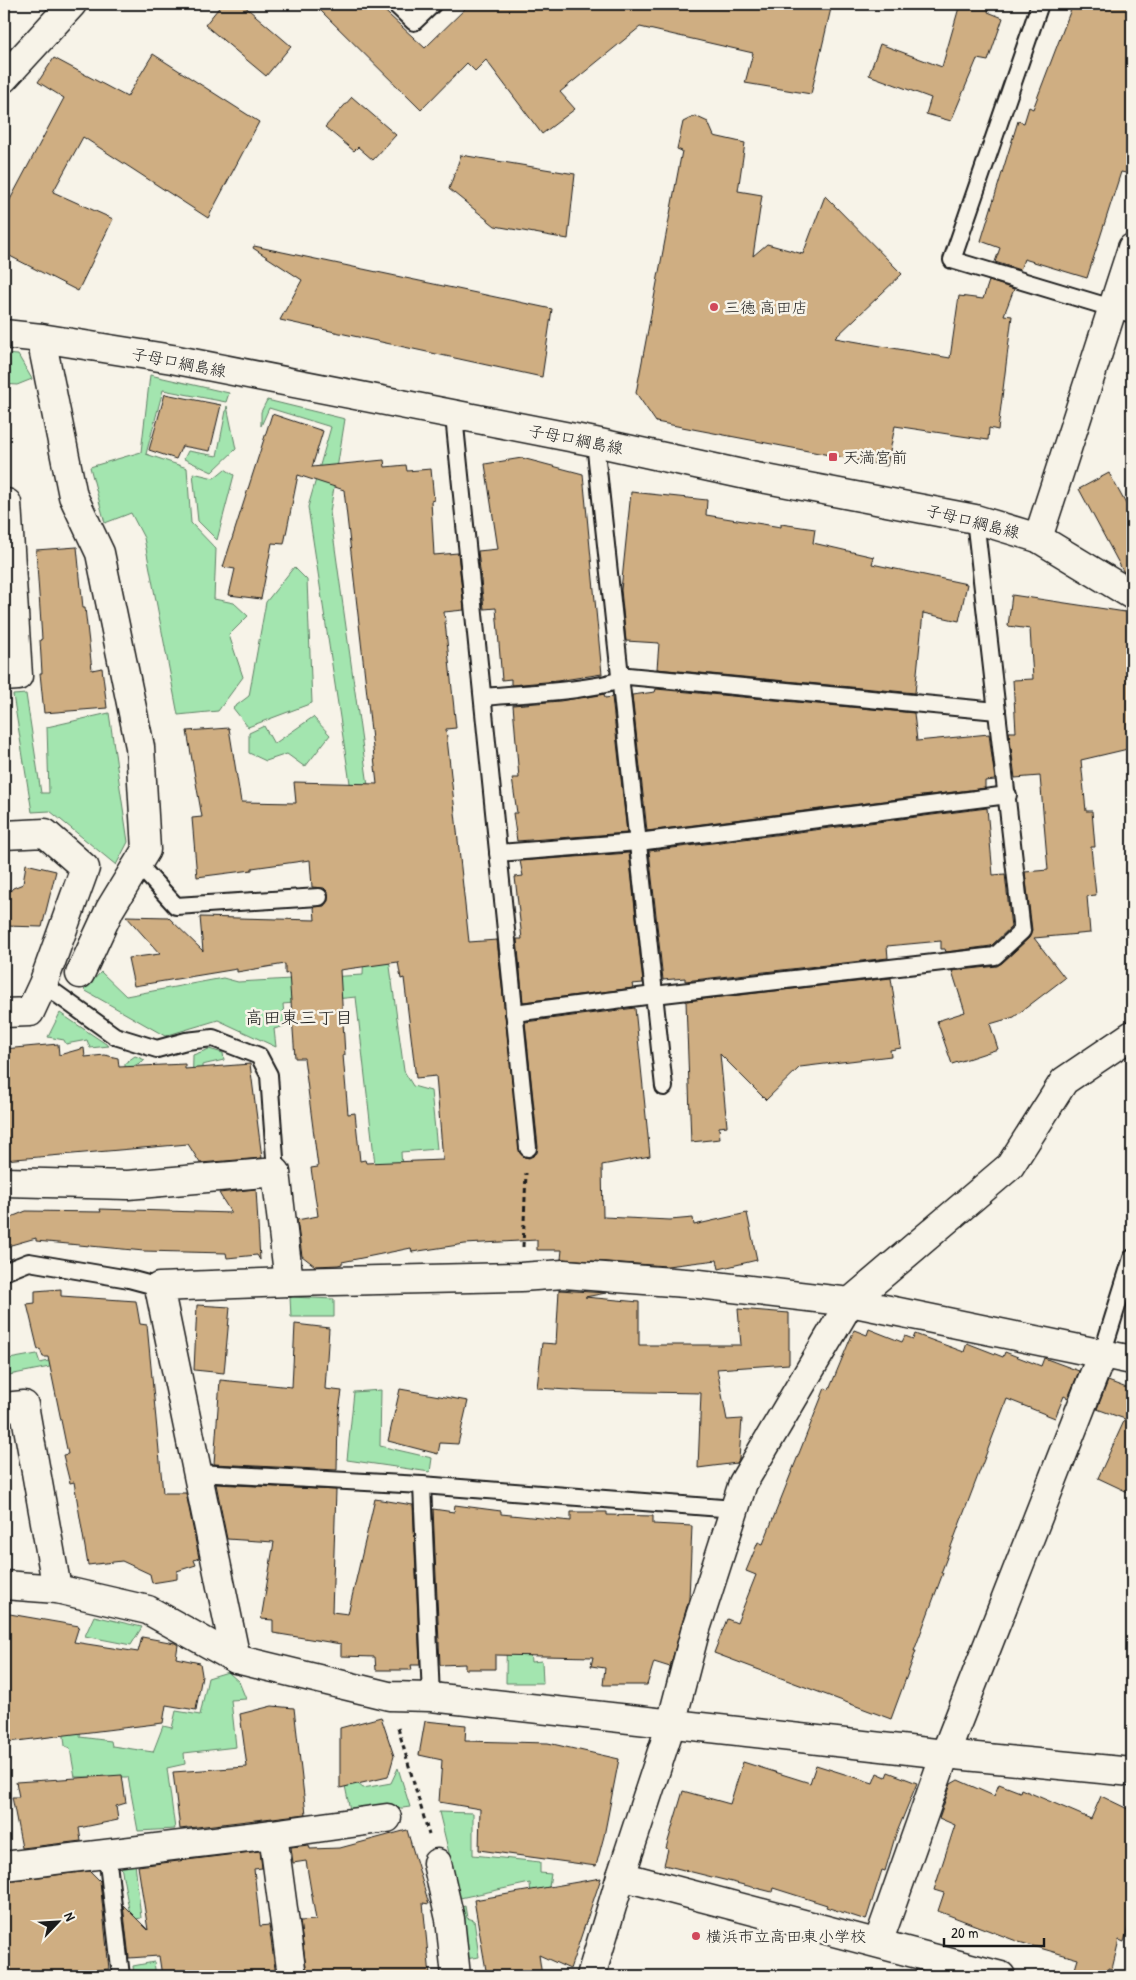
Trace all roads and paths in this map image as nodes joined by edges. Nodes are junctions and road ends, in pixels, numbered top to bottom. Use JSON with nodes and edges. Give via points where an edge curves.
{"nodes":[{"id":1,"x":72,"y":4,"type":"edge"},
{"id":2,"x":395,"y":4,"type":"edge"},
{"id":3,"x":433,"y":4,"type":"edge"},
{"id":4,"x":1040,"y":4,"type":"edge"},
{"id":5,"x":4,"y":78,"type":"edge"},
{"id":6,"x":1132,"y":248,"type":"edge"},
{"id":7,"x":1123,"y":311,"type":"edge"},
{"id":8,"x":4,"y":334,"type":"edge"},
{"id":9,"x":41,"y":338,"type":"junction"},
{"id":10,"x":454,"y":416,"type":"junction"},
{"id":11,"x":595,"y":442,"type":"junction"},
{"id":12,"x":4,"y":504,"type":"edge"},
{"id":13,"x":975,"y":519,"type":"junction"},
{"id":14,"x":1038,"y":538,"type":"junction"},
{"id":15,"x":1132,"y":595,"type":"edge"},
{"id":16,"x":4,"y":677,"type":"edge"},
{"id":17,"x":621,"y":681,"type":"junction"},
{"id":18,"x":483,"y":697,"type":"junction"},
{"id":19,"x":997,"y":711,"type":"junction"},
{"id":20,"x":1008,"y":796,"type":"junction"},
{"id":21,"x":4,"y":835,"type":"edge"},
{"id":22,"x":638,"y":842,"type":"junction"},
{"id":23,"x":498,"y":853,"type":"junction"},
{"id":24,"x":138,"y":864,"type":"junction"},
{"id":25,"x":319,"y":897,"type":"dead end"},
{"id":26,"x":80,"y":974,"type":"dead end"},
{"id":27,"x":43,"y":984,"type":"junction"},
{"id":28,"x":654,"y":995,"type":"junction"},
{"id":29,"x":4,"y":1013,"type":"edge"},
{"id":30,"x":514,"y":1014,"type":"junction"},
{"id":31,"x":1132,"y":1035,"type":"edge"},
{"id":32,"x":664,"y":1088,"type":"dead end"},
{"id":33,"x":528,"y":1148,"type":"joint"},
{"id":34,"x":276,"y":1172,"type":"junction"},
{"id":35,"x":4,"y":1182,"type":"edge"},
{"id":36,"x":1132,"y":1258,"type":"edge"},
{"id":37,"x":4,"y":1272,"type":"edge"},
{"id":38,"x":521,"y":1277,"type":"junction"},
{"id":39,"x":289,"y":1282,"type":"junction"},
{"id":40,"x":159,"y":1287,"type":"junction"},
{"id":41,"x":850,"y":1302,"type":"junction"},
{"id":42,"x":1102,"y":1354,"type":"junction"},
{"id":43,"x":1132,"y":1360,"type":"edge"},
{"id":44,"x":4,"y":1407,"type":"edge"},
{"id":45,"x":198,"y":1473,"type":"junction"},
{"id":46,"x":422,"y":1486,"type":"junction"},
{"id":47,"x":735,"y":1509,"type":"junction"},
{"id":48,"x":4,"y":1585,"type":"edge"},
{"id":49,"x":57,"y":1589,"type":"junction"},
{"id":50,"x":236,"y":1659,"type":"junction"},
{"id":51,"x":389,"y":1696,"type":"junction"},
{"id":52,"x":430,"y":1697,"type":"junction"},
{"id":53,"x":671,"y":1724,"type":"junction"},
{"id":54,"x":945,"y":1754,"type":"junction"},
{"id":55,"x":1132,"y":1772,"type":"edge"},
{"id":56,"x":423,"y":1812,"type":"dead end"},
{"id":57,"x":387,"y":1818,"type":"dead end"},
{"id":58,"x":273,"y":1834,"type":"junction"},
{"id":59,"x":107,"y":1854,"type":"junction"},
{"id":60,"x":437,"y":1863,"type":"dead end"},
{"id":61,"x":4,"y":1866,"type":"edge"},
{"id":62,"x":621,"y":1876,"type":"junction"},
{"id":63,"x":878,"y":1943,"type":"junction"},
{"id":64,"x":121,"y":1976,"type":"edge"},
{"id":65,"x":292,"y":1976,"type":"edge"},
{"id":66,"x":456,"y":1976,"type":"edge"},
{"id":67,"x":591,"y":1976,"type":"edge"},
{"id":68,"x":1001,"y":1976,"type":"edge"}],
"edges":[{"from":1,"to":5,"type":"street"},
{"from":2,"to":3,"type":"lane","via":[[414,22]]},
{"from":4,"to":7,"type":"lane","via":[[952,260]]},
{"from":6,"to":7,"type":"street"},
{"from":7,"to":14,"type":"street"},
{"from":8,"to":9,"type":"street","name":"子母口綱島線"},
{"from":9,"to":10,"type":"street","name":"子母口綱島線","via":[[172,359]]},
{"from":9,"to":24,"type":"street","via":[[73,496],[100,553],[140,747],[146,850]]},
{"from":10,"to":11,"type":"street","name":"子母口綱島線"},
{"from":10,"to":18,"type":"lane"},
{"from":11,"to":13,"type":"street","name":"子母口綱島線"},
{"from":11,"to":17,"type":"lane"},
{"from":12,"to":16,"type":"street","via":[[7,503],[18,676]]},
{"from":13,"to":14,"type":"street","name":"子母口綱島線"},
{"from":13,"to":19,"type":"lane"},
{"from":14,"to":15,"type":"street","name":"子母口綱島線"},
{"from":17,"to":18,"type":"lane"},
{"from":17,"to":19,"type":"lane","via":[[628,676]]},
{"from":17,"to":22,"type":"lane"},
{"from":18,"to":23,"type":"lane"},
{"from":19,"to":20,"type":"lane"},
{"from":20,"to":22,"type":"lane"},
{"from":20,"to":28,"type":"lane","via":[[1022,931],[995,956]]},
{"from":21,"to":27,"type":"street","via":[[44,833],[85,868]]},
{"from":22,"to":23,"type":"lane"},
{"from":22,"to":28,"type":"lane"},
{"from":23,"to":30,"type":"lane"},
{"from":24,"to":25,"type":"lane","via":[[176,906]]},
{"from":24,"to":26,"type":"street","via":[[110,909]]},
{"from":27,"to":29,"type":"street","via":[[30,1012]]},
{"from":27,"to":34,"type":"lane","via":[[116,1036],[157,1049],[213,1038],[259,1056],[269,1074]]},
{"from":28,"to":30,"type":"lane"},
{"from":28,"to":32,"type":"lane"},
{"from":30,"to":33,"type":"lane"},
{"from":31,"to":41,"type":"street","via":[[1064,1081],[1010,1166]]},
{"from":33,"to":38,"type":"path"},
{"from":34,"to":35,"type":"street","via":[[128,1185]]},
{"from":34,"to":39,"type":"street"},
{"from":36,"to":42,"type":"lane"},
{"from":37,"to":40,"type":"lane","via":[[29,1262]]},
{"from":38,"to":39,"type":"street"},
{"from":38,"to":41,"type":"street","via":[[564,1274],[699,1284]]},
{"from":39,"to":40,"type":"street"},
{"from":40,"to":45,"type":"street"},
{"from":41,"to":42,"type":"street"},
{"from":41,"to":47,"type":"street","via":[[743,1483]]},
{"from":42,"to":43,"type":"street"},
{"from":42,"to":54,"type":"street"},
{"from":44,"to":49,"type":"street","via":[[24,1405]]},
{"from":45,"to":46,"type":"lane"},
{"from":45,"to":50,"type":"street"},
{"from":46,"to":47,"type":"lane"},
{"from":46,"to":52,"type":"lane"},
{"from":47,"to":53,"type":"street","via":[[695,1632]]},
{"from":48,"to":49,"type":"street"},
{"from":49,"to":50,"type":"street","via":[[148,1610]]},
{"from":50,"to":51,"type":"street"},
{"from":51,"to":52,"type":"street"},
{"from":51,"to":56,"type":"path"},
{"from":52,"to":53,"type":"street"},
{"from":53,"to":54,"type":"street"},
{"from":53,"to":62,"type":"street"},
{"from":54,"to":55,"type":"street"},
{"from":54,"to":63,"type":"street"},
{"from":57,"to":58,"type":"street"},
{"from":58,"to":59,"type":"street"},
{"from":58,"to":65,"type":"street"},
{"from":59,"to":61,"type":"street"},
{"from":59,"to":64,"type":"lane"},
{"from":60,"to":66,"type":"street","via":[[450,1919]]},
{"from":62,"to":63,"type":"street"},
{"from":62,"to":67,"type":"street"},
{"from":63,"to":68,"type":"street"}]}
